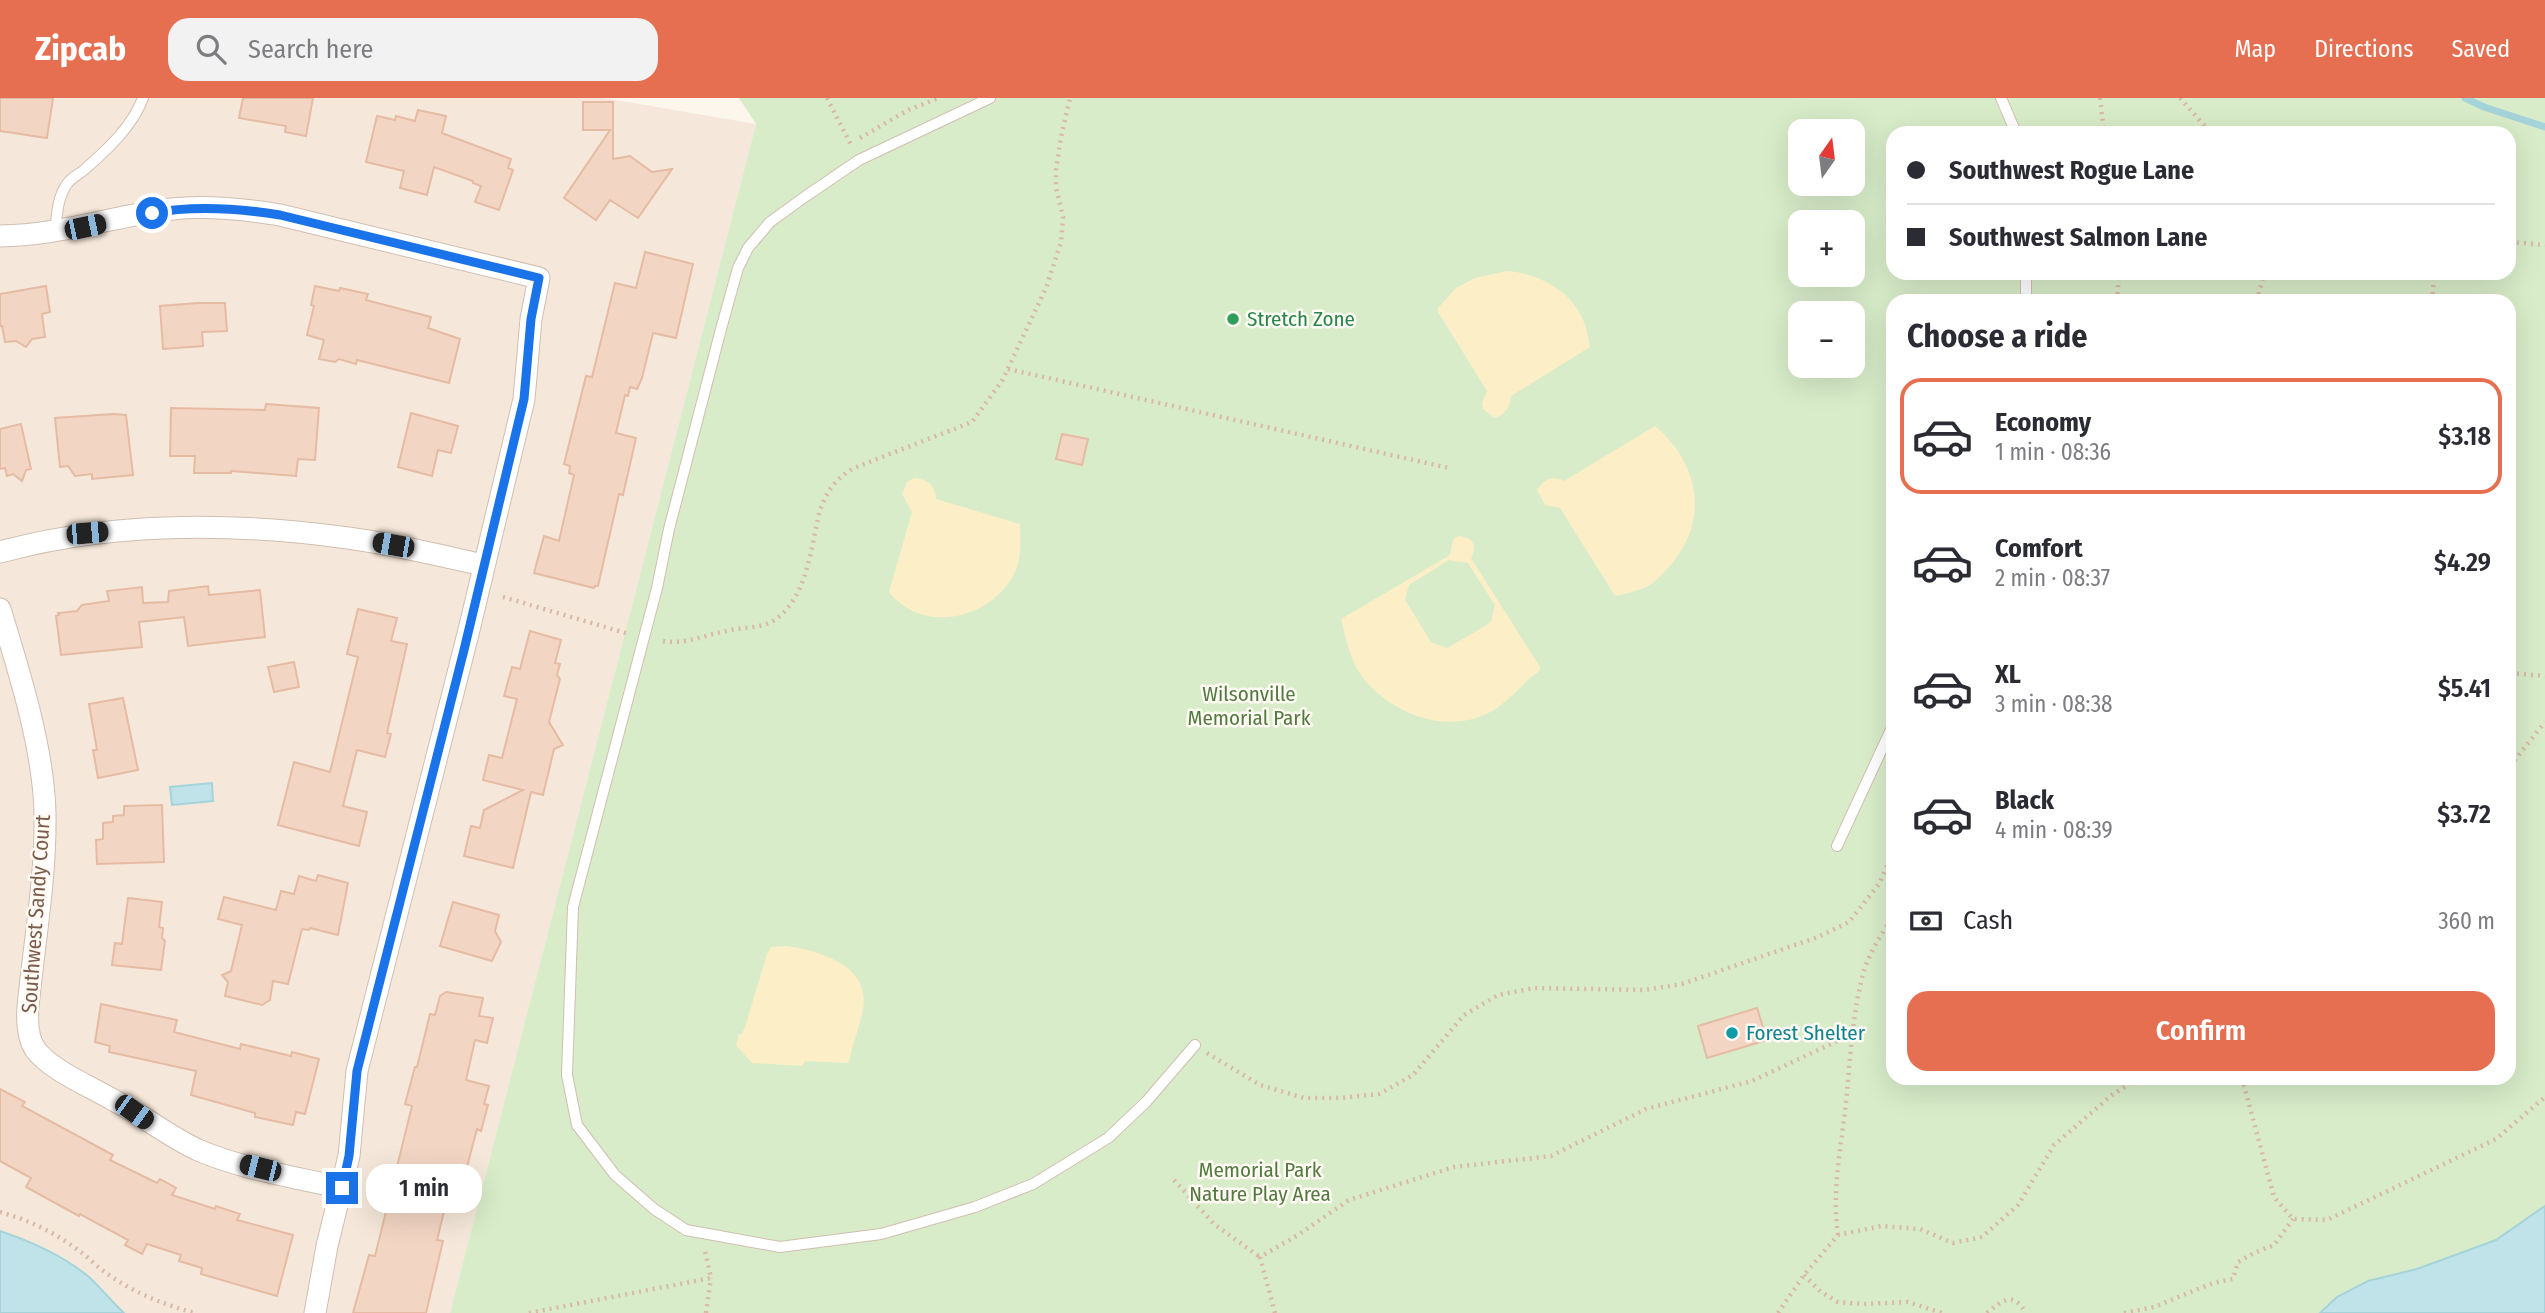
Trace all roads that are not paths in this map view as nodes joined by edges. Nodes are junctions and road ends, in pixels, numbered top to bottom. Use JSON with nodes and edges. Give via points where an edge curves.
{"nodes":[{"id":1,"x":143,"y":98,"type":"edge"},
{"id":2,"x":990,"y":98,"type":"edge"},
{"id":3,"x":2001,"y":98,"type":"edge"},
{"id":4,"x":2013,"y":126,"type":"edge"},
{"id":5,"x":55,"y":232,"type":"junction"},
{"id":6,"x":0,"y":236,"type":"edge"},
{"id":7,"x":0,"y":552,"type":"edge"},
{"id":8,"x":483,"y":565,"type":"junction"},
{"id":9,"x":0,"y":610,"type":"edge"},
{"id":10,"x":1886,"y":741,"type":"edge"},
{"id":11,"x":1838,"y":846,"type":"dead end"},
{"id":12,"x":1195,"y":1045,"type":"road end"},
{"id":13,"x":342,"y":1188,"type":"junction"},
{"id":14,"x":315,"y":1313,"type":"edge"}],
"edges":[{"from":1,"to":5,"type":"lane","via":[[124,130],[68,182],[60,197]]},
{"from":2,"to":12,"type":"lane","via":[[859,160],[770,222],[738,268],[573,907],[566,1074],[577,1125],[615,1175],[686,1230],[779,1247],[881,1234],[975,1207],[1033,1184],[1108,1138]]},
{"from":3,"to":4,"type":"lane"},
{"from":5,"to":6,"type":"street"},
{"from":5,"to":8,"type":"street","via":[[170,210],[242,209],[539,278],[524,399]]},
{"from":7,"to":8,"type":"street","via":[[87,533],[237,528],[349,538]]},
{"from":8,"to":13,"type":"street","via":[[357,1071]]},
{"from":9,"to":13,"type":"street","name":"Southwest Sandy Court","via":[[43,788],[44,861],[28,1007],[28,1029],[35,1049],[57,1069],[200,1151]]},
{"from":10,"to":11,"type":"lane"},
{"from":13,"to":14,"type":"street"}]}
